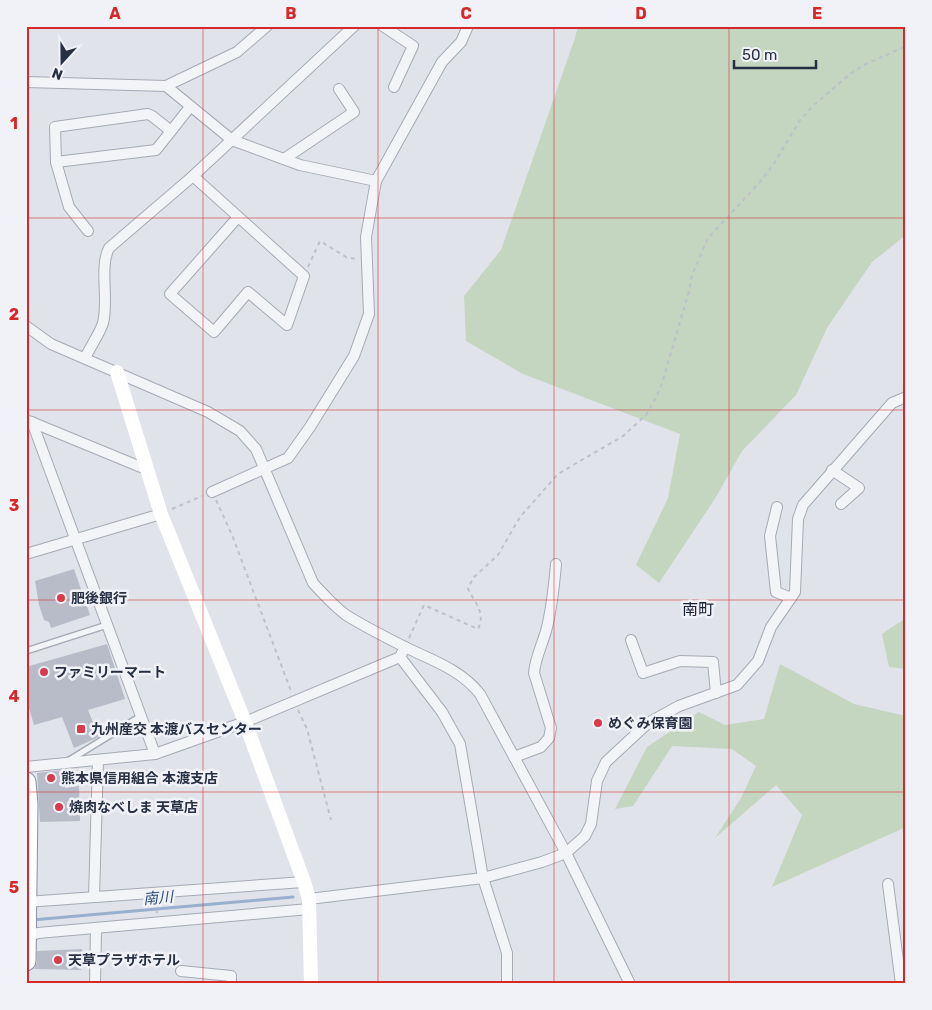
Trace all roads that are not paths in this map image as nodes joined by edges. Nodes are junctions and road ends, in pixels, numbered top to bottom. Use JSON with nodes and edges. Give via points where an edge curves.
{"nodes":[{"id":1,"x":267,"y":26,"type":"edge"},
{"id":2,"x":354,"y":26,"type":"edge"},
{"id":3,"x":383,"y":26,"type":"edge"},
{"id":4,"x":468,"y":26,"type":"edge"},
{"id":5,"x":26,"y":82,"type":"edge"},
{"id":6,"x":166,"y":86,"type":"junction"},
{"id":7,"x":394,"y":87,"type":"dead end"},
{"id":8,"x":339,"y":90,"type":"dead end"},
{"id":9,"x":190,"y":107,"type":"junction"},
{"id":10,"x":171,"y":131,"type":"junction"},
{"id":11,"x":232,"y":140,"type":"junction"},
{"id":12,"x":284,"y":159,"type":"junction"},
{"id":13,"x":56,"y":162,"type":"junction"},
{"id":14,"x":193,"y":176,"type":"junction"},
{"id":15,"x":376,"y":181,"type":"junction"},
{"id":16,"x":238,"y":217,"type":"junction"},
{"id":17,"x":88,"y":231,"type":"dead end"},
{"id":18,"x":26,"y":326,"type":"edge"},
{"id":19,"x":85,"y":358,"type":"junction"},
{"id":20,"x":117,"y":372,"type":"junction"},
{"id":21,"x":906,"y":397,"type":"edge"},
{"id":22,"x":29,"y":420,"type":"edge"},
{"id":23,"x":264,"y":469,"type":"junction"},
{"id":24,"x":148,"y":470,"type":"junction"},
{"id":25,"x":832,"y":470,"type":"junction"},
{"id":26,"x":212,"y":492,"type":"road end"},
{"id":27,"x":840,"y":504,"type":"dead end"},
{"id":28,"x":777,"y":507,"type":"dead end"},
{"id":29,"x":162,"y":514,"type":"junction"},
{"id":30,"x":75,"y":540,"type":"junction"},
{"id":31,"x":26,"y":554,"type":"edge"},
{"id":32,"x":556,"y":564,"type":"dead end"},
{"id":33,"x":790,"y":598,"type":"junction"},
{"id":34,"x":107,"y":625,"type":"junction"},
{"id":35,"x":631,"y":640,"type":"dead end"},
{"id":36,"x":26,"y":651,"type":"edge"},
{"id":37,"x":402,"y":652,"type":"junction"},
{"id":38,"x":716,"y":693,"type":"junction"},
{"id":39,"x":141,"y":716,"type":"junction"},
{"id":40,"x":245,"y":722,"type":"junction"},
{"id":41,"x":155,"y":754,"type":"junction"},
{"id":42,"x":514,"y":757,"type":"junction"},
{"id":43,"x":98,"y":760,"type":"junction"},
{"id":44,"x":64,"y":764,"type":"junction"},
{"id":45,"x":26,"y":767,"type":"edge"},
{"id":46,"x":26,"y":782,"type":"edge"},
{"id":47,"x":566,"y":853,"type":"junction"},
{"id":48,"x":483,"y":878,"type":"junction"},
{"id":49,"x":304,"y":882,"type":"junction"},
{"id":50,"x":888,"y":884,"type":"dead end"},
{"id":51,"x":94,"y":897,"type":"junction"},
{"id":52,"x":27,"y":904,"type":"edge"},
{"id":53,"x":309,"y":904,"type":"junction"},
{"id":54,"x":96,"y":928,"type":"junction"},
{"id":55,"x":27,"y":930,"type":"edge"},
{"id":56,"x":26,"y":936,"type":"edge"},
{"id":57,"x":26,"y":961,"type":"edge"},
{"id":58,"x":181,"y":971,"type":"dead end"},
{"id":59,"x":95,"y":984,"type":"edge"},
{"id":60,"x":231,"y":984,"type":"edge"},
{"id":61,"x":311,"y":984,"type":"edge"},
{"id":62,"x":507,"y":984,"type":"edge"},
{"id":63,"x":630,"y":984,"type":"edge"},
{"id":64,"x":902,"y":984,"type":"edge"}],
"edges":[{"from":1,"to":6,"type":"street","via":[[237,52]]},
{"from":2,"to":11,"type":"street"},
{"from":3,"to":7,"type":"street","via":[[413,46]]},
{"from":4,"to":15,"type":"street","via":[[462,42],[442,62]]},
{"from":5,"to":6,"type":"street"},
{"from":6,"to":9,"type":"street"},
{"from":8,"to":12,"type":"street","via":[[354,112]]},
{"from":9,"to":10,"type":"street"},
{"from":9,"to":11,"type":"street"},
{"from":10,"to":13,"type":"street","via":[[156,150]]},
{"from":10,"to":13,"type":"street","via":[[148,114],[54,127]]},
{"from":11,"to":12,"type":"street"},
{"from":11,"to":14,"type":"street"},
{"from":12,"to":15,"type":"street"},
{"from":13,"to":17,"type":"street","via":[[69,207]]},
{"from":14,"to":16,"type":"street"},
{"from":14,"to":19,"type":"street","via":[[108,248],[103,323]]},
{"from":15,"to":23,"type":"street","via":[[366,237],[369,314],[354,356],[288,458]]},
{"from":16,"to":16,"type":"street","via":[[304,276],[287,325],[248,292],[214,332],[170,294]]},
{"from":18,"to":19,"type":"street","via":[[51,344]]},
{"from":19,"to":20,"type":"street"},
{"from":20,"to":23,"type":"street","via":[[208,412],[240,431],[256,449]]},
{"from":20,"to":24,"type":"street"},
{"from":21,"to":25,"type":"street","via":[[892,404]]},
{"from":22,"to":24,"type":"street"},
{"from":22,"to":30,"type":"street"},
{"from":23,"to":26,"type":"street"},
{"from":23,"to":37,"type":"street","via":[[313,583],[346,614]]},
{"from":24,"to":29,"type":"street"},
{"from":25,"to":27,"type":"street","via":[[860,488]]},
{"from":25,"to":33,"type":"street","via":[[802,505],[798,519],[794,592]]},
{"from":28,"to":33,"type":"street","via":[[770,536],[776,592]]},
{"from":29,"to":30,"type":"street"},
{"from":29,"to":40,"type":"street"},
{"from":30,"to":31,"type":"street"},
{"from":30,"to":34,"type":"street"},
{"from":32,"to":42,"type":"street","via":[[553,600],[534,665],[551,728],[549,738],[541,747]]},
{"from":33,"to":38,"type":"street","via":[[771,627],[758,661],[737,685]]},
{"from":34,"to":36,"type":"lane"},
{"from":34,"to":39,"type":"street"},
{"from":35,"to":38,"type":"street","via":[[643,673],[680,661],[713,662]]},
{"from":37,"to":40,"type":"street"},
{"from":37,"to":42,"type":"street","via":[[458,673],[471,682]]},
{"from":37,"to":48,"type":"street","via":[[460,744]]},
{"from":38,"to":47,"type":"street","via":[[679,706],[648,724],[606,762],[597,781],[591,824],[585,836]]},
{"from":39,"to":41,"type":"street"},
{"from":39,"to":44,"type":"lane"},
{"from":40,"to":41,"type":"street"},
{"from":40,"to":49,"type":"street"},
{"from":41,"to":43,"type":"street"},
{"from":42,"to":47,"type":"street"},
{"from":43,"to":44,"type":"street"},
{"from":43,"to":51,"type":"street"},
{"from":44,"to":45,"type":"street"},
{"from":46,"to":52,"type":"highway"},
{"from":47,"to":48,"type":"street"},
{"from":47,"to":63,"type":"street"},
{"from":48,"to":53,"type":"street"},
{"from":48,"to":62,"type":"street","via":[[507,953]]},
{"from":49,"to":51,"type":"street"},
{"from":49,"to":53,"type":"street"},
{"from":50,"to":64,"type":"street"},
{"from":51,"to":52,"type":"street"},
{"from":52,"to":55,"type":"highway"},
{"from":53,"to":54,"type":"street"},
{"from":53,"to":61,"type":"street"},
{"from":54,"to":56,"type":"street"},
{"from":54,"to":59,"type":"street"},
{"from":55,"to":56,"type":"highway"},
{"from":56,"to":57,"type":"highway"},
{"from":58,"to":60,"type":"street","via":[[231,976]]}]}
